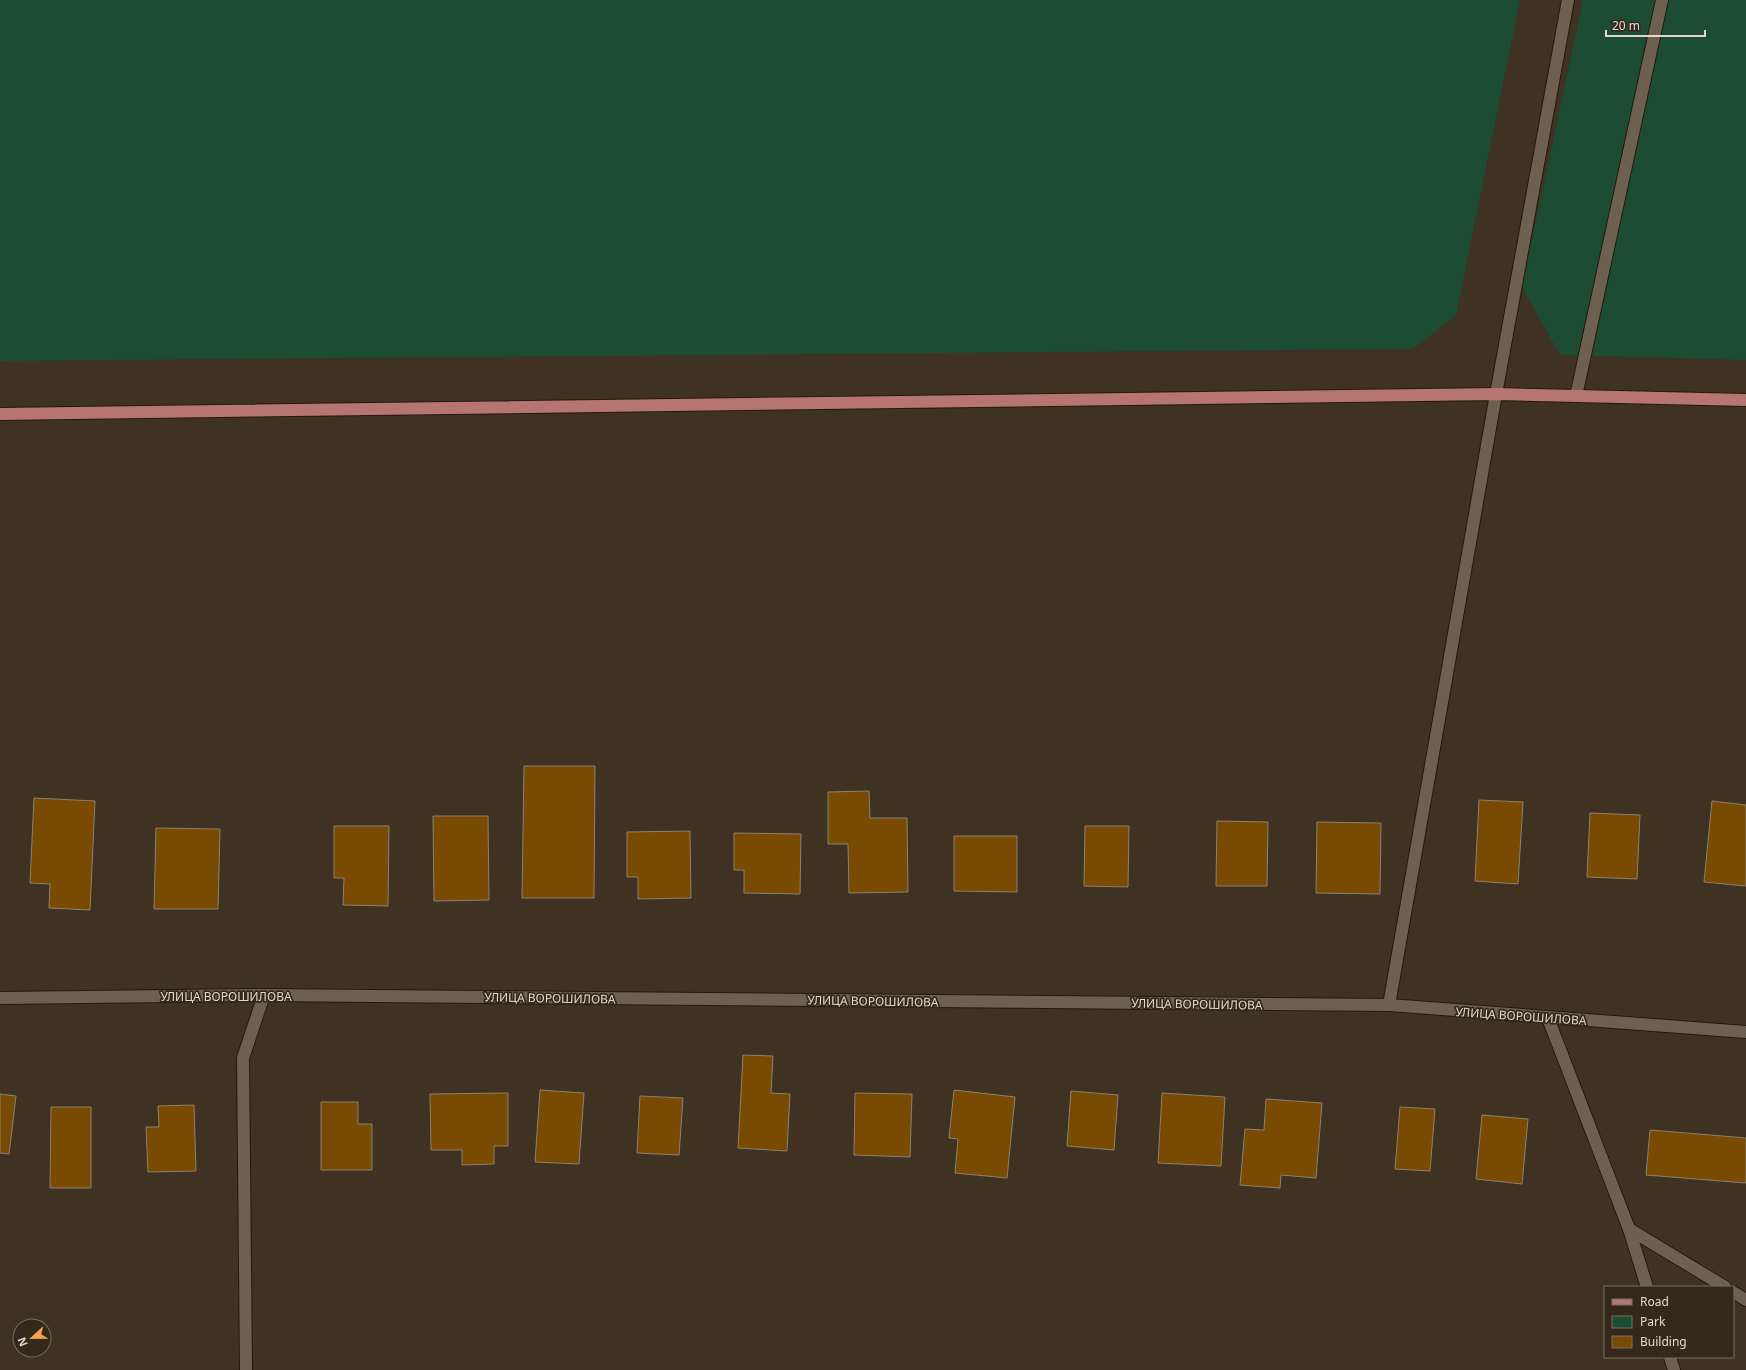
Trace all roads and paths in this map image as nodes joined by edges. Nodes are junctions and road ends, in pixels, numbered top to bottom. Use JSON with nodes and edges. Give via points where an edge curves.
{"nodes":[{"id":1,"x":1568,"y":0,"type":"edge"},
{"id":2,"x":1662,"y":0,"type":"edge"},
{"id":3,"x":1496,"y":394,"type":"junction"},
{"id":4,"x":1576,"y":396,"type":"junction"},
{"id":5,"x":1746,"y":400,"type":"edge"},
{"id":6,"x":0,"y":414,"type":"edge"},
{"id":7,"x":264,"y":995,"type":"junction"},
{"id":8,"x":0,"y":998,"type":"edge"},
{"id":9,"x":1389,"y":1006,"type":"junction"},
{"id":10,"x":1548,"y":1018,"type":"junction"},
{"id":11,"x":1746,"y":1032,"type":"edge"},
{"id":12,"x":1629,"y":1229,"type":"junction"},
{"id":13,"x":1648,"y":1286,"type":"edge"},
{"id":14,"x":1722,"y":1286,"type":"edge"},
{"id":15,"x":1734,"y":1293,"type":"edge"},
{"id":16,"x":1746,"y":1300,"type":"edge"},
{"id":17,"x":1670,"y":1358,"type":"edge"},
{"id":18,"x":246,"y":1370,"type":"edge"},
{"id":19,"x":1674,"y":1370,"type":"edge"}],
"edges":[{"from":1,"to":3,"type":"street"},
{"from":2,"to":4,"type":"street"},
{"from":3,"to":4,"type":"main road"},
{"from":3,"to":6,"type":"main road"},
{"from":3,"to":9,"type":"street"},
{"from":4,"to":5,"type":"main road"},
{"from":7,"to":8,"type":"street","name":"УЛИЦА ВОРОШИЛОВА"},
{"from":7,"to":9,"type":"street","name":"УЛИЦА ВОРОШИЛОВА"},
{"from":7,"to":18,"type":"street","via":[[243,1058]]},
{"from":9,"to":10,"type":"street","name":"УЛИЦА ВОРОШИЛОВА"},
{"from":10,"to":11,"type":"street","name":"УЛИЦА ВОРОШИЛОВА"},
{"from":10,"to":12,"type":"street"},
{"from":12,"to":13,"type":"street"},
{"from":12,"to":14,"type":"street"},
{"from":15,"to":16,"type":"street"},
{"from":17,"to":19,"type":"street"}]}
